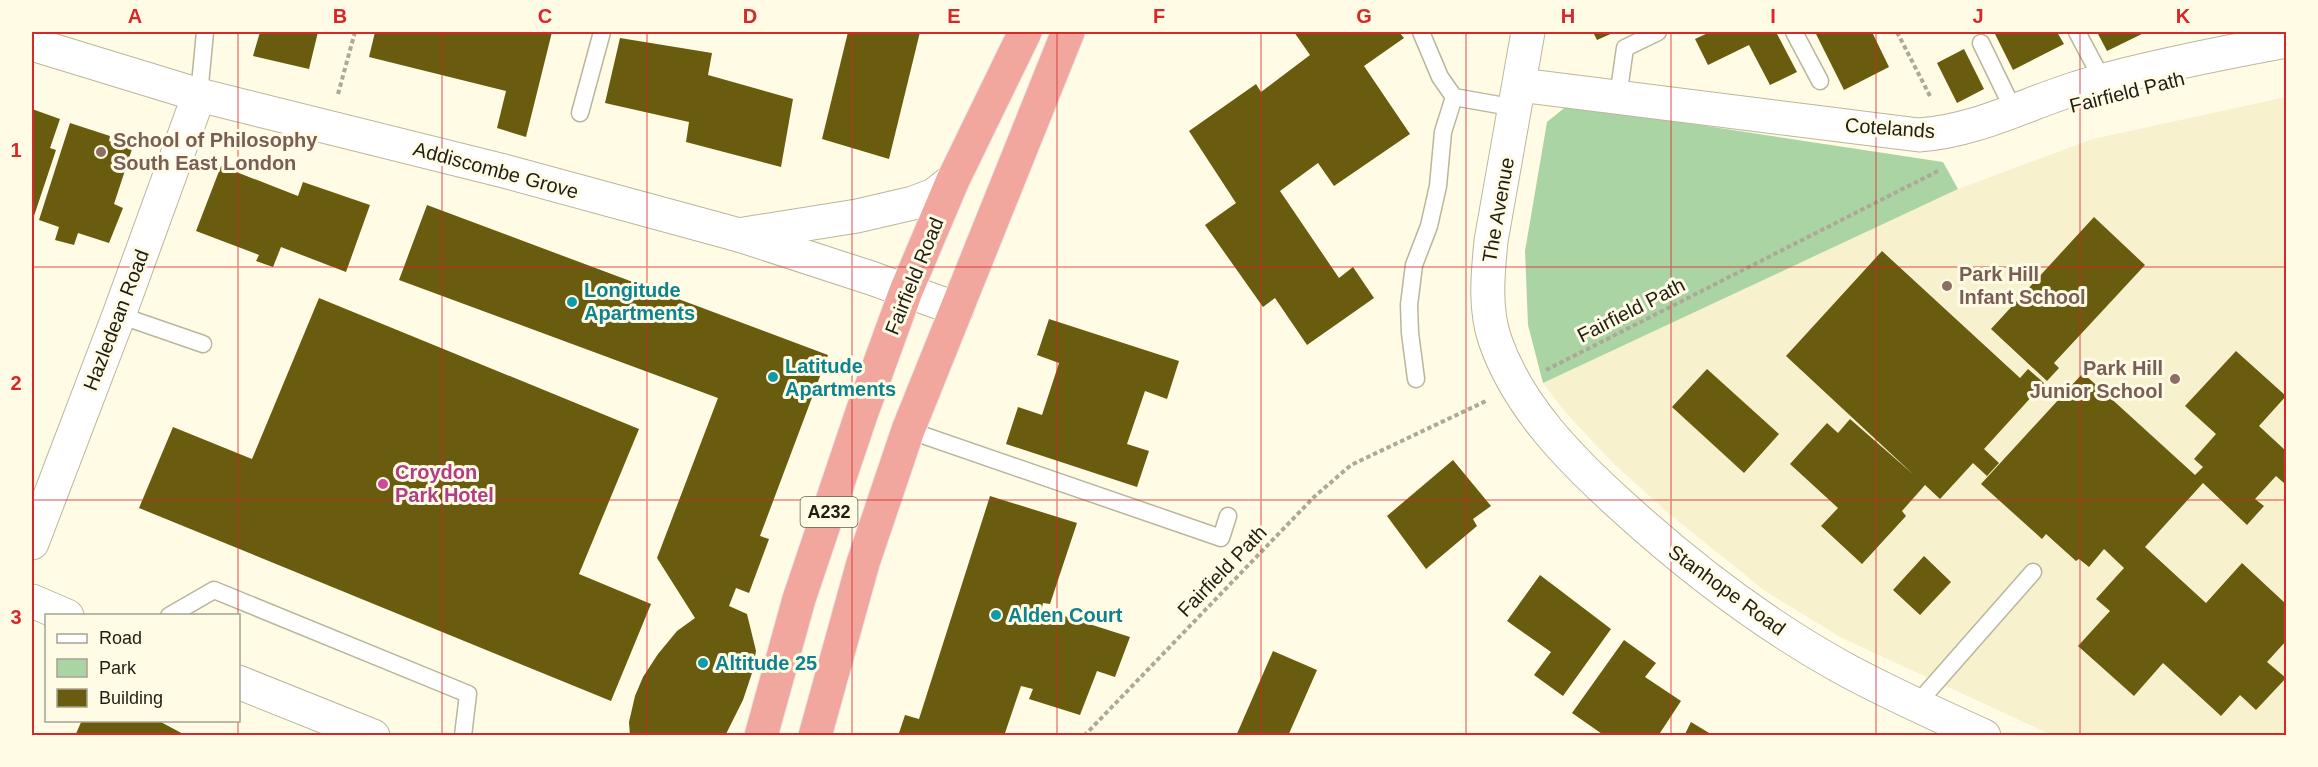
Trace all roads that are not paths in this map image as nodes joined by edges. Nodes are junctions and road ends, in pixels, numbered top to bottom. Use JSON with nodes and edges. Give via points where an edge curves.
{"nodes":[{"id":1,"x":205,"y":32,"type":"edge"},
{"id":2,"x":602,"y":32,"type":"edge"},
{"id":3,"x":1025,"y":32,"type":"edge"},
{"id":4,"x":1068,"y":32,"type":"edge"},
{"id":5,"x":1421,"y":32,"type":"edge"},
{"id":6,"x":1528,"y":32,"type":"edge"},
{"id":7,"x":1658,"y":32,"type":"edge"},
{"id":8,"x":1794,"y":32,"type":"edge"},
{"id":9,"x":2078,"y":32,"type":"edge"},
{"id":10,"x":2233,"y":41,"type":"edge"},
{"id":11,"x":2286,"y":41,"type":"edge"},
{"id":12,"x":1981,"y":43,"type":"dead end"},
{"id":13,"x":32,"y":44,"type":"edge"},
{"id":14,"x":1820,"y":81,"type":"dead end"},
{"id":15,"x":2103,"y":81,"type":"junction"},
{"id":16,"x":199,"y":95,"type":"junction"},
{"id":17,"x":1454,"y":97,"type":"junction"},
{"id":18,"x":1518,"y":97,"type":"junction"},
{"id":19,"x":1618,"y":97,"type":"junction"},
{"id":20,"x":2014,"y":111,"type":"junction"},
{"id":21,"x":580,"y":113,"type":"dead end"},
{"id":22,"x":953,"y":180,"type":"junction"},
{"id":23,"x":739,"y":235,"type":"junction"},
{"id":24,"x":906,"y":291,"type":"junction"},
{"id":25,"x":957,"y":309,"type":"junction"},
{"id":26,"x":119,"y":315,"type":"junction"},
{"id":27,"x":203,"y":344,"type":"dead end"},
{"id":28,"x":1416,"y":379,"type":"dead end"},
{"id":29,"x":1516,"y":386,"type":"joint"},
{"id":30,"x":908,"y":430,"type":"junction"},
{"id":31,"x":1228,"y":516,"type":"dead end"},
{"id":32,"x":32,"y":543,"type":"edge"},
{"id":33,"x":2033,"y":572,"type":"dead end"},
{"id":34,"x":32,"y":601,"type":"edge"},
{"id":35,"x":64,"y":614,"type":"edge"},
{"id":36,"x":171,"y":614,"type":"edge"},
{"id":37,"x":240,"y":683,"type":"edge"},
{"id":38,"x":1916,"y":705,"type":"junction"},
{"id":39,"x":373,"y":735,"type":"edge"},
{"id":40,"x":463,"y":735,"type":"edge"},
{"id":41,"x":761,"y":735,"type":"edge"},
{"id":42,"x":815,"y":735,"type":"edge"},
{"id":43,"x":1984,"y":735,"type":"edge"}],
"edges":[{"from":1,"to":16,"type":"lane"},
{"from":2,"to":21,"type":"lane"},
{"from":3,"to":22,"type":"highway","name":"Fairfield Road","number":"A232"},
{"from":4,"to":25,"type":"highway","number":"A232"},
{"from":5,"to":17,"type":"lane","via":[[1440,77]]},
{"from":6,"to":18,"type":"street","name":"The Avenue"},
{"from":7,"to":19,"type":"lane","via":[[1625,48]]},
{"from":8,"to":14,"type":"lane"},
{"from":9,"to":15,"type":"lane"},
{"from":10,"to":11,"type":"street","name":"Cotelands"},
{"from":10,"to":15,"type":"street","name":"Cotelands"},
{"from":12,"to":20,"type":"lane"},
{"from":13,"to":16,"type":"street","name":"Addiscombe Grove"},
{"from":15,"to":20,"type":"street","name":"Cotelands"},
{"from":16,"to":23,"type":"street","name":"Addiscombe Grove"},
{"from":16,"to":26,"type":"street","name":"Hazledean Road"},
{"from":17,"to":18,"type":"lane"},
{"from":17,"to":28,"type":"lane","via":[[1443,132],[1438,186],[1429,226],[1414,265],[1409,304]]},
{"from":18,"to":19,"type":"street","name":"Cotelands"},
{"from":18,"to":29,"type":"street","name":"The Avenue","via":[[1488,271],[1494,337]]},
{"from":19,"to":20,"type":"street","name":"Cotelands","via":[[1919,135],[1948,132]]},
{"from":22,"to":23,"type":"street","via":[[934,195],[903,206]]},
{"from":22,"to":24,"type":"highway","name":"Fairfield Road","number":"A232"},
{"from":23,"to":24,"type":"street","name":"Addiscombe Grove"},
{"from":24,"to":25,"type":"street","name":"Addiscombe Grove"},
{"from":24,"to":41,"type":"highway","name":"Fairfield Road","number":"A232","via":[[799,599]]},
{"from":25,"to":30,"type":"highway","number":"A232"},
{"from":26,"to":27,"type":"lane"},
{"from":26,"to":32,"type":"street","name":"Hazledean Road"},
{"from":29,"to":38,"type":"street","name":"Stanhope Road","via":[[1542,423],[1595,482],[1672,551],[1791,637]]},
{"from":30,"to":31,"type":"lane","via":[[1221,538]]},
{"from":30,"to":42,"type":"highway","number":"A232","via":[[850,605]]},
{"from":33,"to":38,"type":"lane"},
{"from":34,"to":35,"type":"street"},
{"from":36,"to":40,"type":"lane","via":[[214,590],[468,693]]},
{"from":37,"to":39,"type":"street"},
{"from":38,"to":43,"type":"street","name":"Stanhope Road"}]}
